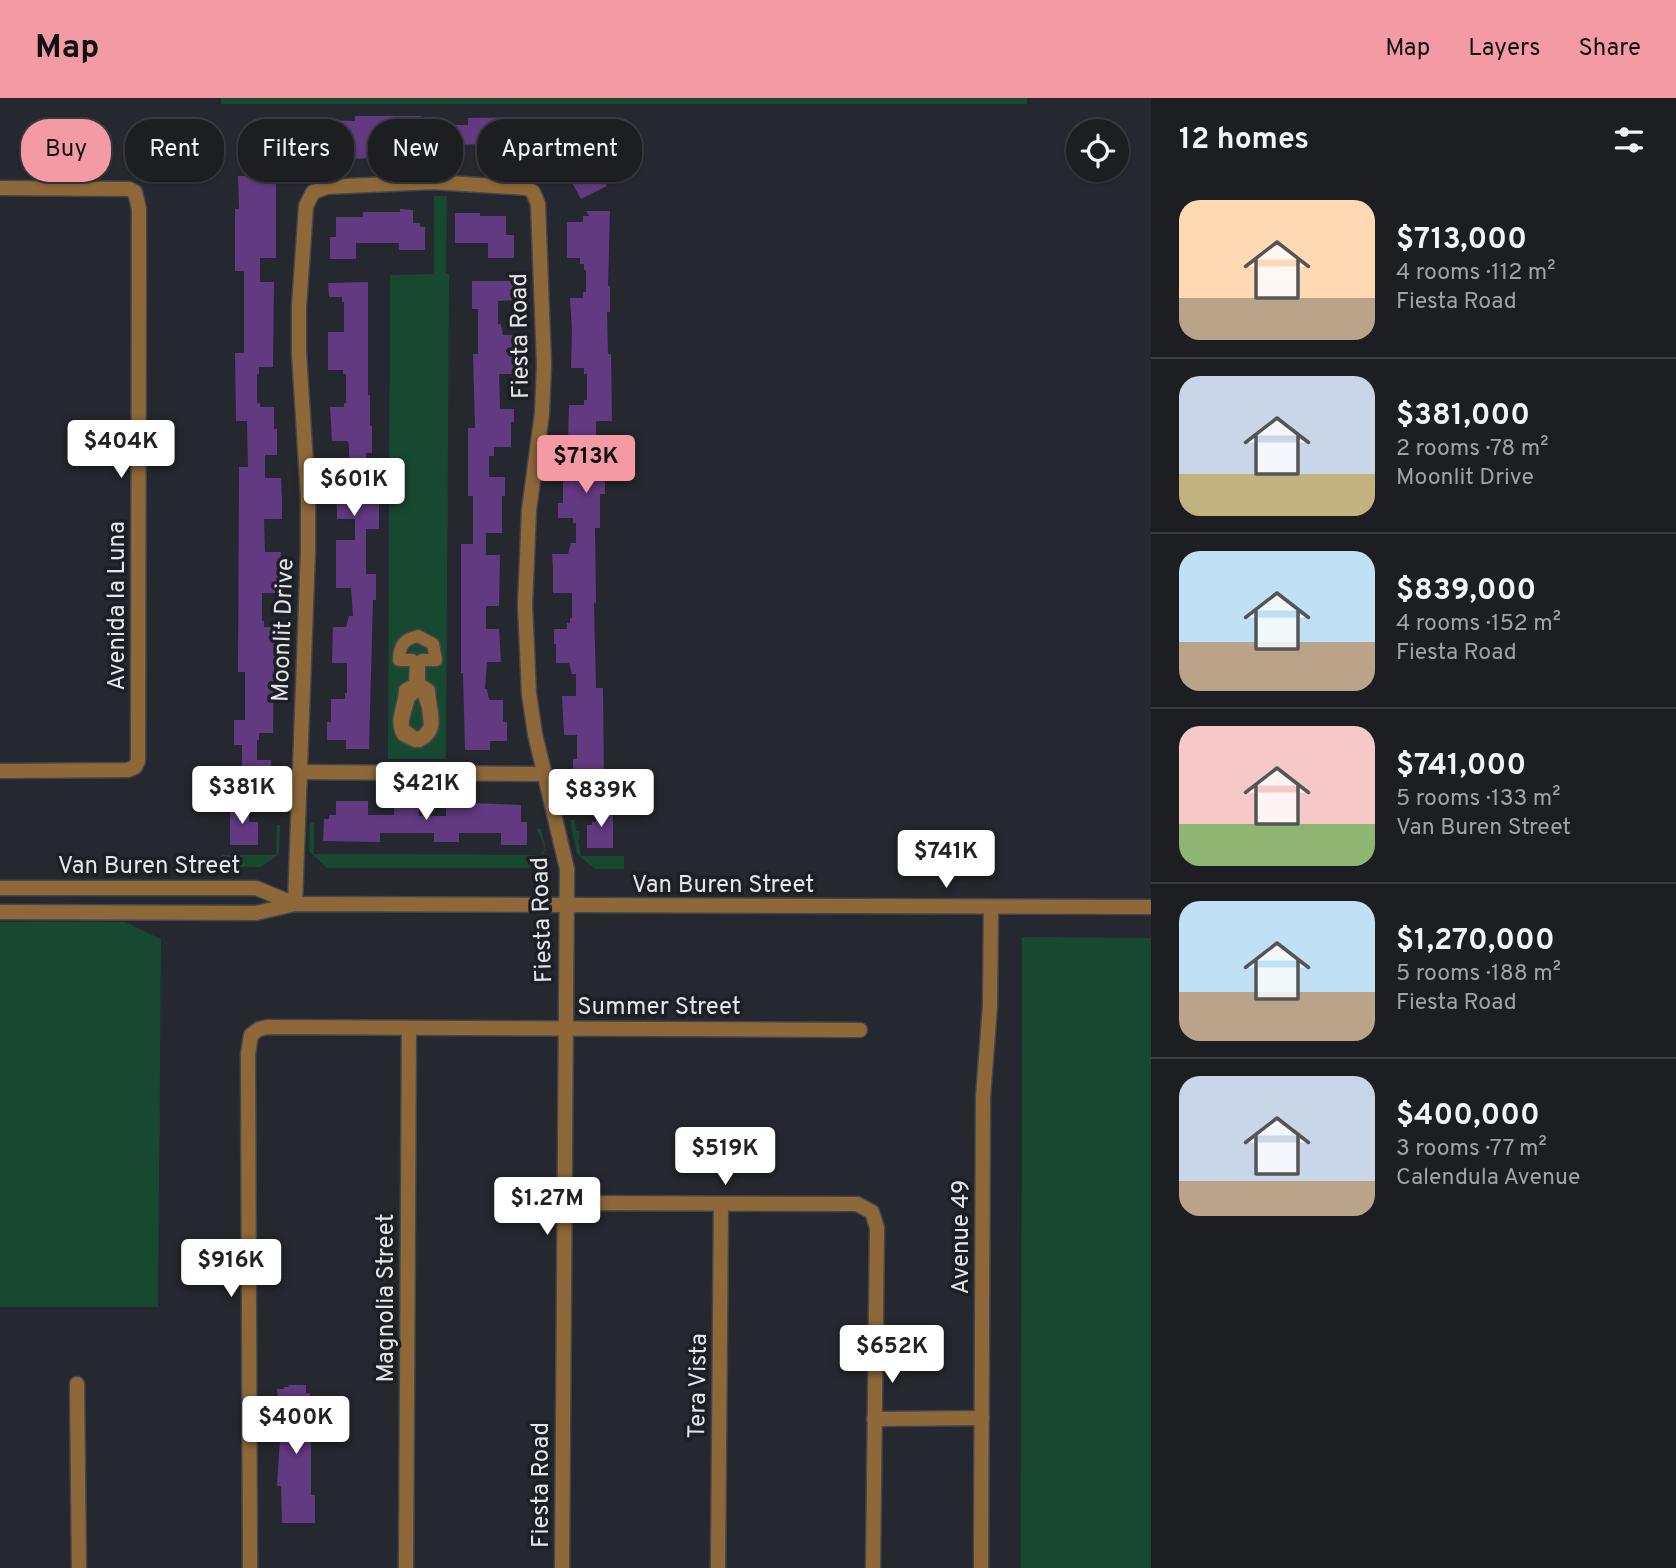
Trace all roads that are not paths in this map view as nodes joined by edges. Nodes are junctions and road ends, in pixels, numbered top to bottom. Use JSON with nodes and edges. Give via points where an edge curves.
{"nodes":[{"id":1,"x":0,"y":188,"type":"edge"},
{"id":2,"x":313,"y":192,"type":"joint"},
{"id":3,"x":408,"y":701,"type":"joint"},
{"id":4,"x":0,"y":771,"type":"edge"},
{"id":5,"x":299,"y":772,"type":"junction"},
{"id":6,"x":544,"y":774,"type":"junction"},
{"id":7,"x":0,"y":888,"type":"edge"},
{"id":8,"x":295,"y":904,"type":"junction"},
{"id":9,"x":567,"y":906,"type":"junction"},
{"id":10,"x":992,"y":907,"type":"junction"},
{"id":11,"x":1151,"y":907,"type":"edge"},
{"id":12,"x":0,"y":912,"type":"edge"},
{"id":13,"x":409,"y":1028,"type":"junction"},
{"id":14,"x":566,"y":1028,"type":"junction"},
{"id":15,"x":860,"y":1030,"type":"dead end"},
{"id":16,"x":565,"y":1203,"type":"junction"},
{"id":17,"x":721,"y":1205,"type":"junction"},
{"id":18,"x":78,"y":1384,"type":"dead end"},
{"id":19,"x":982,"y":1418,"type":"junction"},
{"id":20,"x":874,"y":1419,"type":"junction"},
{"id":21,"x":79,"y":1568,"type":"edge"},
{"id":22,"x":250,"y":1568,"type":"edge"},
{"id":23,"x":406,"y":1568,"type":"edge"},
{"id":24,"x":562,"y":1568,"type":"edge"},
{"id":25,"x":718,"y":1568,"type":"edge"},
{"id":26,"x":873,"y":1568,"type":"edge"},
{"id":27,"x":981,"y":1568,"type":"edge"}],
"edges":[{"from":1,"to":4,"type":"street","name":"Avenida la Luna","via":[[118,188],[135,192],[139,209],[138,761],[135,767],[118,771]]},
{"from":2,"to":5,"type":"street","name":"Moonlit Drive","via":[[306,206],[299,306],[309,496]]},
{"from":2,"to":6,"type":"street","name":"Fiesta Road","via":[[327,187],[413,182],[520,186],[533,192],[538,204],[544,365],[529,510],[525,605],[529,694]]},
{"from":3,"to":3,"type":"street","via":[[402,724],[415,741],[403,735],[398,723],[405,690],[415,684],[416,663],[399,660],[399,652],[409,638],[418,636],[433,644],[436,660],[419,663],[419,684],[429,690],[433,722],[430,733],[419,741],[430,727],[426,697],[417,691]]},
{"from":5,"to":6,"type":"street"},
{"from":5,"to":8,"type":"street","name":"Moonlit Drive"},
{"from":6,"to":9,"type":"street","name":"Fiesta Road","via":[[567,869]]},
{"from":7,"to":8,"type":"street","name":"Van Buren Street","via":[[256,888]]},
{"from":8,"to":9,"type":"street","name":"Van Buren Street"},
{"from":8,"to":12,"type":"street","name":"Van Buren Street","via":[[256,913]]},
{"from":9,"to":10,"type":"street","name":"Van Buren Street"},
{"from":9,"to":14,"type":"street","name":"Fiesta Road"},
{"from":10,"to":11,"type":"street","name":"Van Buren Street"},
{"from":10,"to":19,"type":"street","name":"Avenue 49","via":[[984,1097]]},
{"from":13,"to":14,"type":"street","name":"Summer Street"},
{"from":13,"to":22,"type":"street","name":"Summer Street","via":[[267,1027],[251,1035]]},
{"from":13,"to":23,"type":"street","name":"Magnolia Street"},
{"from":14,"to":15,"type":"street","name":"Summer Street"},
{"from":14,"to":16,"type":"street","name":"Fiesta Road"},
{"from":16,"to":17,"type":"street"},
{"from":16,"to":24,"type":"street","name":"Fiesta Road"},
{"from":17,"to":20,"type":"street","via":[[857,1204],[872,1212],[877,1228]]},
{"from":17,"to":25,"type":"street","name":"Tera Vista"},
{"from":18,"to":21,"type":"street"},
{"from":19,"to":20,"type":"street"},
{"from":19,"to":27,"type":"street","name":"Avenue 49"},
{"from":20,"to":26,"type":"street"}]}
